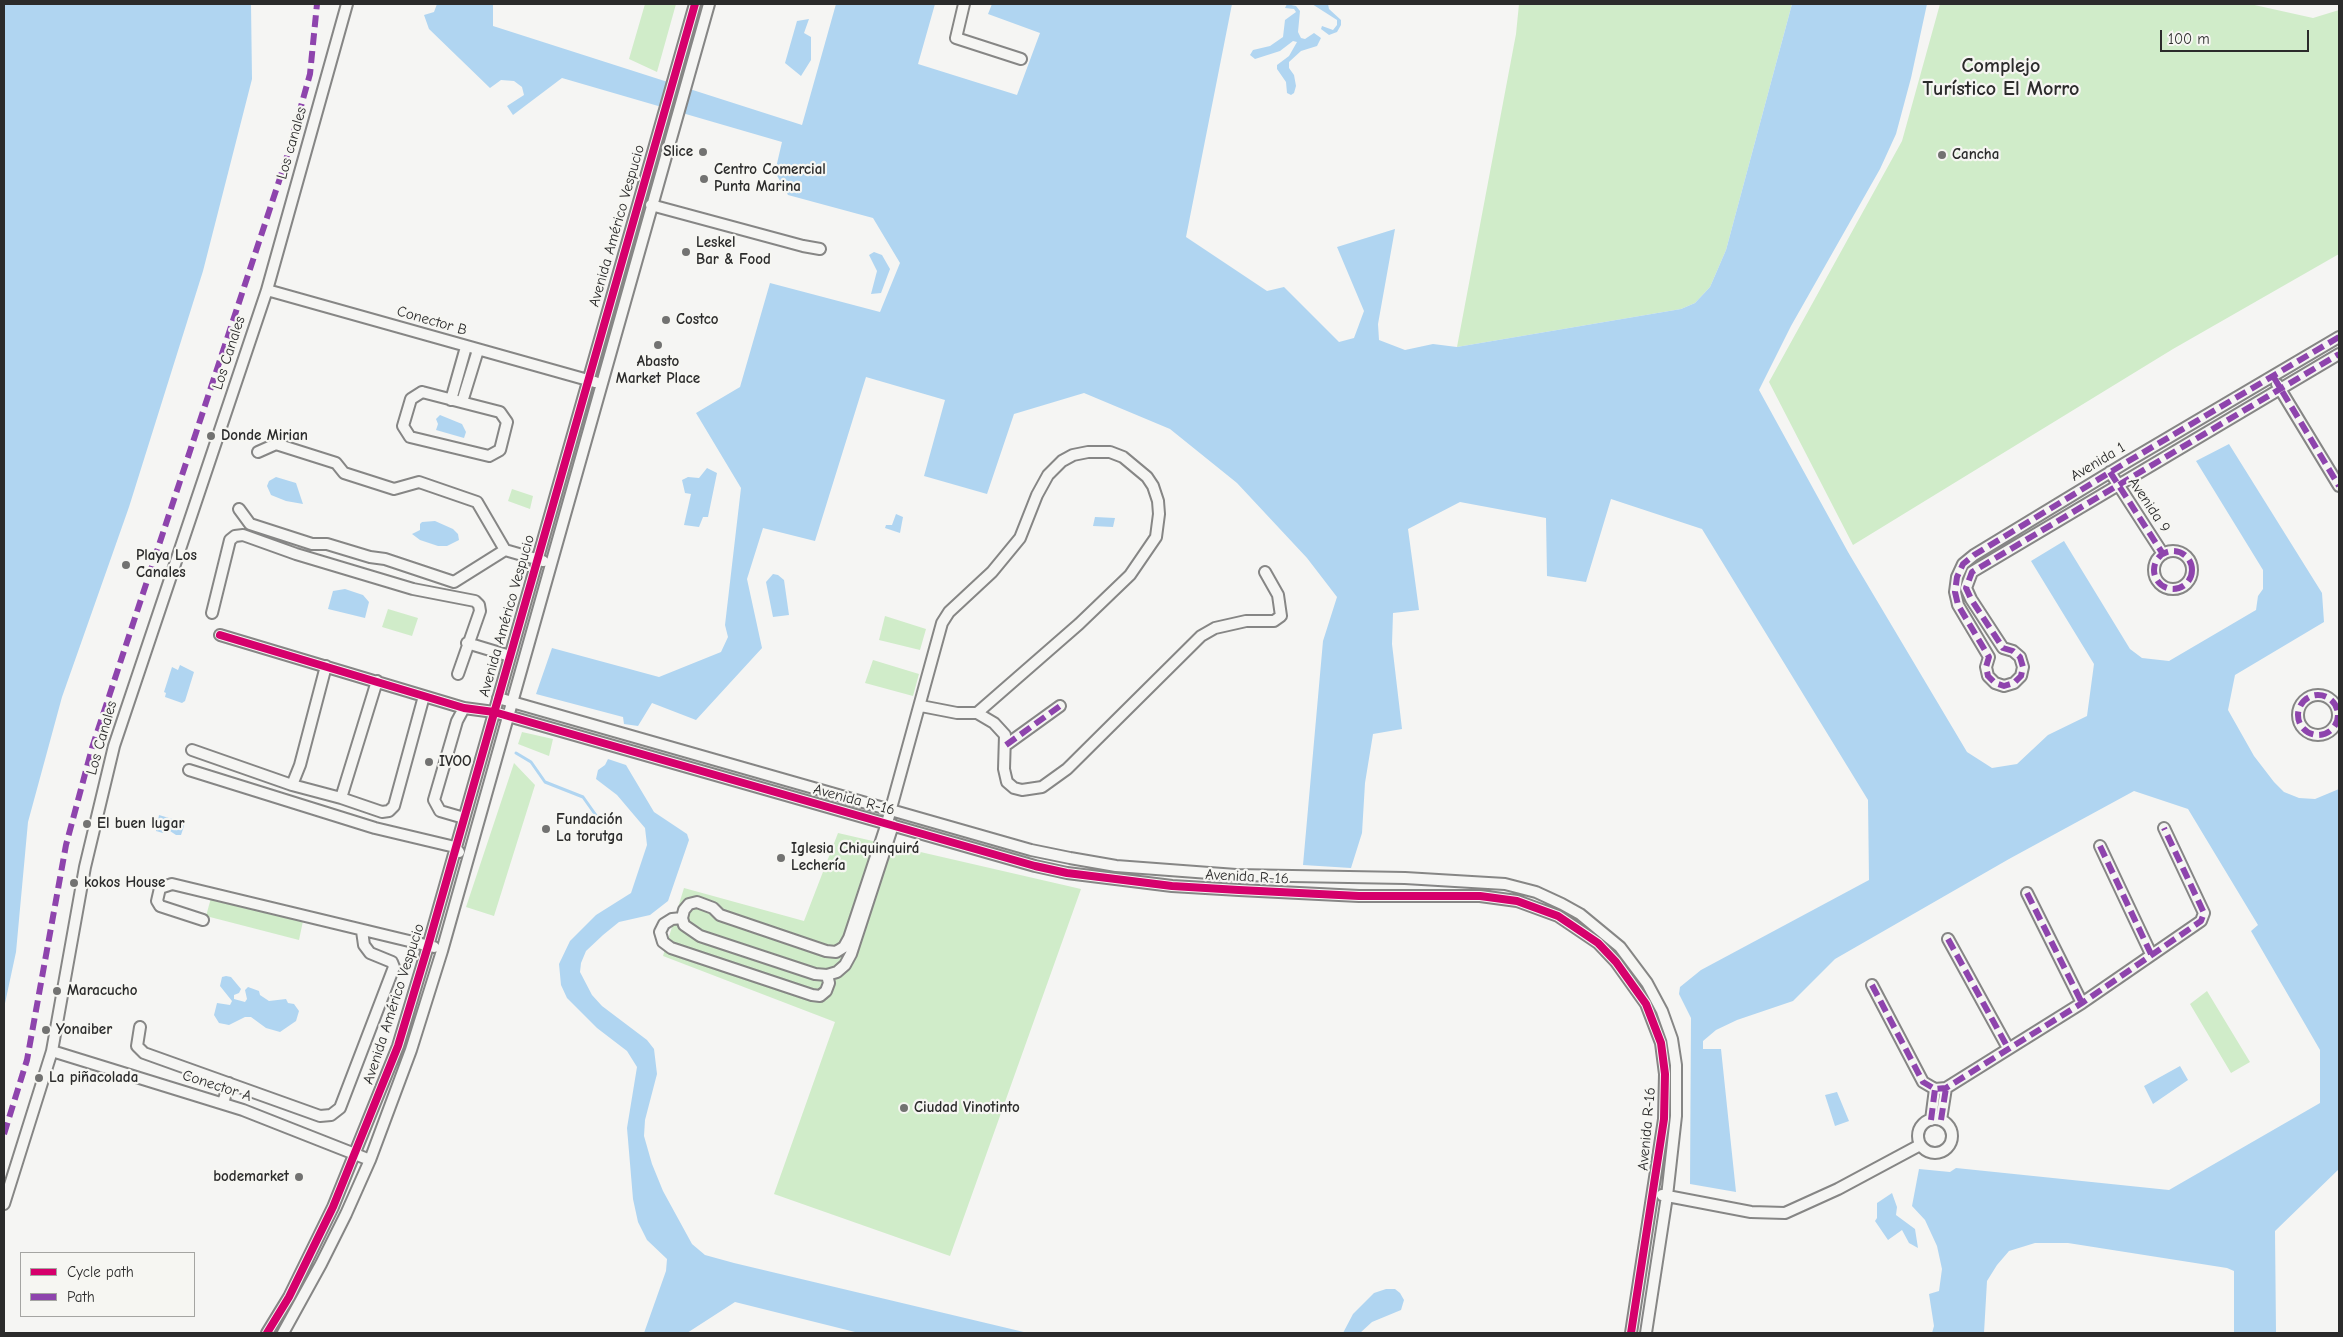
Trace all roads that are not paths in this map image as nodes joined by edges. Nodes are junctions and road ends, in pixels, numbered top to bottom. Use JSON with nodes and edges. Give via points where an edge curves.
{"nodes":[{"id":1,"x":347,"y":4,"type":"edge"},
{"id":2,"x":695,"y":4,"type":"edge"},
{"id":3,"x":708,"y":4,"type":"edge"},
{"id":4,"x":964,"y":4,"type":"edge"},
{"id":5,"x":1021,"y":59,"type":"dead end"},
{"id":6,"x":651,"y":205,"type":"junction"},
{"id":7,"x":820,"y":249,"type":"dead end"},
{"id":8,"x":267,"y":290,"type":"junction"},
{"id":9,"x":2339,"y":337,"type":"edge"},
{"id":10,"x":466,"y":347,"type":"junction"},
{"id":11,"x":478,"y":350,"type":"junction"},
{"id":12,"x":2339,"y":354,"type":"edge"},
{"id":13,"x":2273,"y":376,"type":"junction"},
{"id":14,"x":589,"y":380,"type":"junction"},
{"id":15,"x":602,"y":384,"type":"junction"},
{"id":16,"x":2280,"y":389,"type":"junction"},
{"id":17,"x":451,"y":400,"type":"junction"},
{"id":18,"x":462,"y":402,"type":"junction"},
{"id":19,"x":2177,"y":432,"type":"junction"},
{"id":20,"x":2184,"y":446,"type":"junction"},
{"id":21,"x":258,"y":452,"type":"dead end"},
{"id":22,"x":2110,"y":472,"type":"junction"},
{"id":23,"x":2339,"y":486,"type":"edge"},
{"id":24,"x":2118,"y":487,"type":"junction"},
{"id":25,"x":239,"y":509,"type":"dead end"},
{"id":26,"x":2037,"y":517,"type":"junction"},
{"id":27,"x":2043,"y":529,"type":"junction"},
{"id":28,"x":505,"y":550,"type":"junction"},
{"id":29,"x":2163,"y":554,"type":"dead end"},
{"id":30,"x":538,"y":560,"type":"junction"},
{"id":31,"x":551,"y":564,"type":"junction"},
{"id":32,"x":1265,"y":572,"type":"dead end"},
{"id":33,"x":212,"y":613,"type":"dead end"},
{"id":34,"x":220,"y":634,"type":"dead end"},
{"id":35,"x":467,"y":643,"type":"junction"},
{"id":36,"x":2003,"y":648,"type":"junction"},
{"id":37,"x":510,"y":656,"type":"junction"},
{"id":38,"x":1989,"y":657,"type":"junction"},
{"id":39,"x":326,"y":666,"type":"junction"},
{"id":40,"x":458,"y":674,"type":"dead end"},
{"id":41,"x":377,"y":681,"type":"junction"},
{"id":42,"x":424,"y":696,"type":"junction"},
{"id":43,"x":498,"y":698,"type":"junction"},
{"id":44,"x":512,"y":701,"type":"junction"},
{"id":45,"x":921,"y":706,"type":"junction"},
{"id":46,"x":1060,"y":706,"type":"dead end"},
{"id":47,"x":464,"y":708,"type":"junction"},
{"id":48,"x":494,"y":712,"type":"junction"},
{"id":49,"x":977,"y":712,"type":"junction"},
{"id":50,"x":508,"y":716,"type":"junction"},
{"id":51,"x":1006,"y":745,"type":"junction"},
{"id":52,"x":192,"y":750,"type":"dead end"},
{"id":53,"x":189,"y":770,"type":"dead end"},
{"id":54,"x":292,"y":785,"type":"junction"},
{"id":55,"x":826,"y":792,"type":"junction"},
{"id":56,"x":341,"y":798,"type":"junction"},
{"id":57,"x":822,"y":806,"type":"junction"},
{"id":58,"x":891,"y":810,"type":"junction"},
{"id":59,"x":464,"y":818,"type":"junction"},
{"id":60,"x":890,"y":824,"type":"junction"},
{"id":61,"x":2164,"y":828,"type":"dead end"},
{"id":62,"x":2100,"y":846,"type":"dead end"},
{"id":63,"x":455,"y":847,"type":"junction"},
{"id":64,"x":466,"y":862,"type":"junction"},
{"id":65,"x":1505,"y":884,"type":"junction"},
{"id":66,"x":2027,"y":893,"type":"dead end"},
{"id":67,"x":1503,"y":898,"type":"junction"},
{"id":68,"x":682,"y":918,"type":"junction"},
{"id":69,"x":203,"y":920,"type":"dead end"},
{"id":70,"x":362,"y":932,"type":"junction"},
{"id":71,"x":1948,"y":939,"type":"dead end"},
{"id":72,"x":428,"y":946,"type":"junction"},
{"id":73,"x":442,"y":949,"type":"junction"},
{"id":74,"x":2152,"y":954,"type":"junction"},
{"id":75,"x":827,"y":975,"type":"junction"},
{"id":76,"x":1872,"y":985,"type":"dead end"},
{"id":77,"x":2082,"y":1003,"type":"junction"},
{"id":78,"x":140,"y":1027,"type":"dead end"},
{"id":79,"x":2008,"y":1048,"type":"junction"},
{"id":80,"x":52,"y":1051,"type":"junction"},
{"id":81,"x":229,"y":1083,"type":"junction"},
{"id":82,"x":1946,"y":1088,"type":"junction"},
{"id":83,"x":1934,"y":1089,"type":"junction"},
{"id":84,"x":223,"y":1103,"type":"junction"},
{"id":85,"x":1936,"y":1120,"type":"junction"},
{"id":86,"x":1920,"y":1145,"type":"junction"},
{"id":87,"x":356,"y":1154,"type":"junction"},
{"id":88,"x":370,"y":1160,"type":"junction"},
{"id":89,"x":1654,"y":1193,"type":"junction"},
{"id":90,"x":1667,"y":1196,"type":"junction"},
{"id":91,"x":4,"y":1204,"type":"edge"},
{"id":92,"x":267,"y":1333,"type":"edge"},
{"id":93,"x":283,"y":1333,"type":"edge"},
{"id":94,"x":1631,"y":1333,"type":"edge"},
{"id":95,"x":1646,"y":1333,"type":"edge"}],
"edges":[{"from":1,"to":8,"type":"street","name":"Los canales"},
{"from":2,"to":14,"type":"street","name":"Avenida Américo Vespucio"},
{"from":3,"to":6,"type":"street","name":"Avenida Américo Vespucio"},
{"from":4,"to":5,"type":"street","via":[[956,38]]},
{"from":6,"to":7,"type":"street"},
{"from":6,"to":15,"type":"street","name":"Avenida Américo Vespucio"},
{"from":8,"to":10,"type":"street","name":"Conector B"},
{"from":8,"to":80,"type":"street","name":"Los Canales","via":[[114,746],[85,867]]},
{"from":9,"to":13,"type":"street","name":"Avenida 1"},
{"from":10,"to":11,"type":"street","name":"Conector B"},
{"from":10,"to":17,"type":"street"},
{"from":11,"to":14,"type":"street","name":"Conector B"},
{"from":11,"to":18,"type":"street"},
{"from":12,"to":16,"type":"street","name":"Avenida 1"},
{"from":13,"to":16,"type":"street"},
{"from":13,"to":19,"type":"street","name":"Avenida 1"},
{"from":14,"to":15,"type":"street","name":"Conector B"},
{"from":14,"to":30,"type":"street","name":"Avenida Américo Vespucio"},
{"from":15,"to":31,"type":"street","name":"Avenida Américo Vespucio"},
{"from":16,"to":20,"type":"street","name":"Avenida 1"},
{"from":16,"to":23,"type":"street"},
{"from":17,"to":18,"type":"street"},
{"from":17,"to":18,"type":"street","via":[[422,392],[411,399],[403,426],[410,437],[489,456],[500,450],[507,422],[500,412]]},
{"from":19,"to":20,"type":"street"},
{"from":19,"to":22,"type":"street","name":"Avenida 1"},
{"from":20,"to":24,"type":"street","name":"Avenida 1"},
{"from":21,"to":28,"type":"street","via":[[276,444],[336,463],[344,473],[394,490],[419,482],[477,502]]},
{"from":22,"to":24,"type":"street","name":"Avenida 9"},
{"from":22,"to":26,"type":"street","name":"Avenida 1"},
{"from":24,"to":27,"type":"street","name":"Avenida 1"},
{"from":24,"to":29,"type":"street","name":"Avenida 9"},
{"from":25,"to":28,"type":"street","via":[[250,524],[312,544],[328,544],[385,559],[454,582]]},
{"from":26,"to":27,"type":"street"},
{"from":26,"to":38,"type":"street","name":"Avenida 1","via":[[1974,555],[1963,564],[1957,577],[1955,592],[1958,605]]},
{"from":27,"to":36,"type":"street","name":"Avenida 1","via":[[1985,563],[1968,578],[1966,588],[1971,599]]},
{"from":28,"to":30,"type":"street"},
{"from":30,"to":31,"type":"street"},
{"from":30,"to":37,"type":"street","name":"Avenida Américo Vespucio"},
{"from":31,"to":44,"type":"street","name":"Avenida Américo Vespucio"},
{"from":32,"to":51,"type":"street","via":[[1278,595],[1281,616],[1274,621],[1246,621],[1215,628],[1201,636],[1067,769],[1042,787],[1022,790],[1007,782],[1004,769]]},
{"from":33,"to":35,"type":"street","via":[[230,540],[243,535],[413,589],[475,601],[480,605],[480,611]]},
{"from":34,"to":39,"type":"street","name":"Avenida R-16"},
{"from":35,"to":37,"type":"street"},
{"from":35,"to":40,"type":"street"},
{"from":36,"to":38,"type":"street"},
{"from":36,"to":38,"type":"street","name":"Avenida 1","via":[[2020,657],[2021,676],[2014,684],[2004,686],[1988,676],[1986,666]]},
{"from":37,"to":43,"type":"street","name":"Avenida Américo Vespucio"},
{"from":39,"to":41,"type":"street","name":"Avenida R-16"},
{"from":39,"to":54,"type":"street"},
{"from":41,"to":42,"type":"street","name":"Avenida R-16"},
{"from":41,"to":56,"type":"street"},
{"from":42,"to":47,"type":"street","name":"Avenida R-16"},
{"from":42,"to":56,"type":"street","via":[[394,806],[382,812]]},
{"from":43,"to":44,"type":"street","name":"Avenida R-16"},
{"from":43,"to":48,"type":"street","name":"Avenida Américo Vespucio"},
{"from":44,"to":50,"type":"street","name":"Avenida Américo Vespucio"},
{"from":44,"to":55,"type":"street","name":"Avenida R-16"},
{"from":45,"to":49,"type":"street","via":[[957,713]]},
{"from":45,"to":49,"type":"street","via":[[942,623],[1020,538],[1048,475],[1073,455],[1110,452],[1123,457],[1153,486],[1158,507],[1156,537],[1130,575]]},
{"from":45,"to":58,"type":"street"},
{"from":46,"to":51,"type":"street"},
{"from":47,"to":48,"type":"street","name":"Avenida R-16"},
{"from":47,"to":59,"type":"street","via":[[457,721],[434,800],[440,811]]},
{"from":48,"to":50,"type":"street","name":"Avenida R-16"},
{"from":48,"to":59,"type":"street","name":"Avenida Américo Vespucio"},
{"from":49,"to":51,"type":"street","via":[[1000,728]]},
{"from":50,"to":57,"type":"street","name":"Avenida R-16"},
{"from":50,"to":64,"type":"street","name":"Avenida Américo Vespucio"},
{"from":52,"to":54,"type":"street"},
{"from":53,"to":63,"type":"street","via":[[375,828]]},
{"from":54,"to":56,"type":"street"},
{"from":55,"to":57,"type":"street"},
{"from":55,"to":58,"type":"street","name":"Avenida R-16"},
{"from":57,"to":60,"type":"street","name":"Avenida R-16"},
{"from":58,"to":60,"type":"street"},
{"from":58,"to":65,"type":"street","name":"Avenida R-16","via":[[1031,850],[1116,866],[1236,875],[1405,878]]},
{"from":59,"to":63,"type":"street","name":"Avenida Américo Vespucio"},
{"from":60,"to":67,"type":"street","name":"Avenida R-16","via":[[1035,866],[1116,880],[1359,896]]},
{"from":60,"to":68,"type":"street","via":[[850,938],[836,952],[720,916],[704,903],[689,904]]},
{"from":60,"to":75,"type":"street","via":[[851,954],[837,972]]},
{"from":61,"to":74,"type":"street","via":[[2204,917]]},
{"from":62,"to":74,"type":"street"},
{"from":63,"to":64,"type":"street"},
{"from":63,"to":72,"type":"street","name":"Avenida Américo Vespucio"},
{"from":64,"to":73,"type":"street","name":"Avenida Américo Vespucio"},
{"from":65,"to":67,"type":"street"},
{"from":65,"to":90,"type":"street","name":"Avenida R-16","via":[[1536,892],[1562,904],[1598,928],[1620,946],[1647,983],[1662,1011],[1672,1039],[1676,1064],[1676,1116]]},
{"from":66,"to":77,"type":"street"},
{"from":67,"to":89,"type":"street","name":"Avenida R-16","via":[[1531,905],[1580,929],[1616,962],[1646,1004],[1661,1043],[1665,1074],[1664,1120]]},
{"from":68,"to":75,"type":"street","via":[[684,926],[700,936],[815,974]]},
{"from":68,"to":75,"type":"street","via":[[664,924],[660,932],[663,942],[671,948],[820,996],[829,983]]},
{"from":69,"to":70,"type":"street","via":[[160,906],[157,901],[160,888],[172,884]]},
{"from":70,"to":72,"type":"street"},
{"from":70,"to":81,"type":"street","via":[[364,945],[370,953],[392,962],[394,967],[340,1108],[331,1115],[320,1116]]},
{"from":71,"to":79,"type":"street"},
{"from":72,"to":73,"type":"street"},
{"from":72,"to":87,"type":"street","name":"Avenida Américo Vespucio","via":[[398,1046]]},
{"from":73,"to":88,"type":"street","name":"Avenida Américo Vespucio","via":[[411,1050]]},
{"from":74,"to":77,"type":"street"},
{"from":76,"to":83,"type":"street","via":[[1923,1082]]},
{"from":77,"to":79,"type":"street"},
{"from":78,"to":81,"type":"street","via":[[137,1046],[144,1053]]},
{"from":79,"to":82,"type":"street"},
{"from":80,"to":84,"type":"street","name":"Conector A"},
{"from":80,"to":91,"type":"street","name":"Los Canales"},
{"from":81,"to":84,"type":"street"},
{"from":82,"to":83,"type":"street"},
{"from":82,"to":85,"type":"street"},
{"from":83,"to":85,"type":"street"},
{"from":84,"to":87,"type":"street","name":"Conector A"},
{"from":85,"to":86,"type":"street","via":[[1921,1127]]},
{"from":85,"to":86,"type":"street","via":[[1948,1125],[1952,1133],[1949,1146],[1934,1153]]},
{"from":86,"to":90,"type":"street","via":[[1838,1189],[1785,1212],[1751,1212]]},
{"from":87,"to":88,"type":"street","name":"Conector A"},
{"from":87,"to":92,"type":"street","name":"Avenida Américo Vespucio","via":[[312,1252]]},
{"from":88,"to":93,"type":"street","name":"Avenida Américo Vespucio","via":[[321,1264]]},
{"from":89,"to":90,"type":"street"},
{"from":89,"to":94,"type":"street","name":"Avenida R-16"},
{"from":90,"to":95,"type":"street","name":"Avenida R-16"}]}
